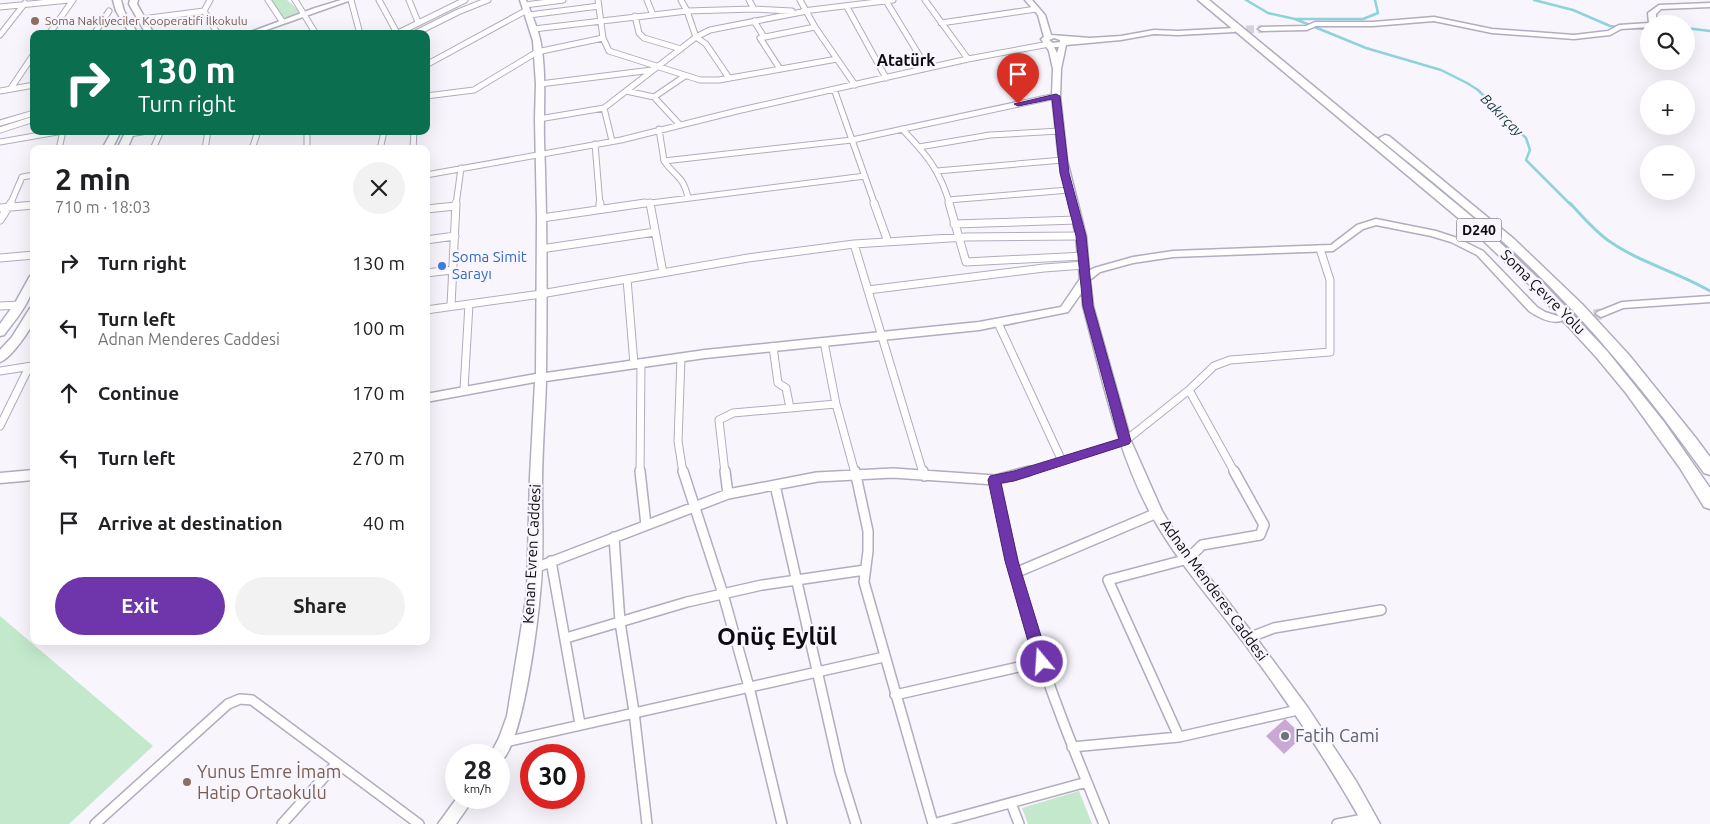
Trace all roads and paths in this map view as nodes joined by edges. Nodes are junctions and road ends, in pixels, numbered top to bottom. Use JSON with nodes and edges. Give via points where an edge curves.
{"nodes":[{"id":1,"x":69,"y":0,"type":"edge"},
{"id":2,"x":74,"y":0,"type":"edge"},
{"id":3,"x":117,"y":0,"type":"edge"},
{"id":4,"x":134,"y":0,"type":"edge"},
{"id":5,"x":210,"y":0,"type":"edge"},
{"id":6,"x":268,"y":0,"type":"edge"},
{"id":7,"x":295,"y":0,"type":"edge"},
{"id":8,"x":350,"y":0,"type":"edge"},
{"id":9,"x":379,"y":0,"type":"edge"},
{"id":10,"x":409,"y":0,"type":"edge"},
{"id":11,"x":465,"y":0,"type":"edge"},
{"id":12,"x":488,"y":0,"type":"edge"},
{"id":13,"x":563,"y":0,"type":"edge"},
{"id":14,"x":648,"y":0,"type":"edge"},
{"id":15,"x":681,"y":0,"type":"edge"},
{"id":16,"x":749,"y":0,"type":"edge"},
{"id":17,"x":800,"y":0,"type":"edge"},
{"id":18,"x":854,"y":0,"type":"edge"},
{"id":19,"x":893,"y":0,"type":"edge"},
{"id":20,"x":925,"y":0,"type":"edge"},
{"id":21,"x":1028,"y":0,"type":"edge"},
{"id":22,"x":1203,"y":0,"type":"edge"},
{"id":23,"x":1216,"y":0,"type":"edge"},
{"id":24,"x":886,"y":1,"type":"edge"},
{"id":25,"x":26,"y":2,"type":"edge"},
{"id":26,"x":335,"y":2,"type":"edge"},
{"id":27,"x":598,"y":3,"type":"edge"},
{"id":28,"x":858,"y":5,"type":"junction"},
{"id":29,"x":1710,"y":5,"type":"edge"},
{"id":30,"x":0,"y":7,"type":"edge"},
{"id":31,"x":526,"y":7,"type":"edge"},
{"id":32,"x":847,"y":7,"type":"junction"},
{"id":33,"x":1036,"y":9,"type":"junction"},
{"id":34,"x":754,"y":10,"type":"junction"},
{"id":35,"x":204,"y":11,"type":"junction"},
{"id":36,"x":687,"y":11,"type":"junction"},
{"id":37,"x":807,"y":11,"type":"junction"},
{"id":38,"x":109,"y":12,"type":"dead end"},
{"id":39,"x":304,"y":14,"type":"junction"},
{"id":40,"x":653,"y":15,"type":"junction"},
{"id":41,"x":1652,"y":15,"type":"edge"},
{"id":42,"x":635,"y":16,"type":"junction"},
{"id":43,"x":142,"y":19,"type":"junction"},
{"id":44,"x":601,"y":21,"type":"junction"},
{"id":45,"x":754,"y":21,"type":"junction"},
{"id":46,"x":1044,"y":21,"type":"junction"},
{"id":47,"x":282,"y":22,"type":"junction"},
{"id":48,"x":418,"y":22,"type":"junction"},
{"id":49,"x":942,"y":23,"type":"junction"},
{"id":50,"x":1640,"y":25,"type":"edge"},
{"id":51,"x":815,"y":27,"type":"junction"},
{"id":52,"x":534,"y":29,"type":"junction"},
{"id":53,"x":1262,"y":29,"type":"tunnel mouth"},
{"id":54,"x":52,"y":30,"type":"edge"},
{"id":55,"x":97,"y":30,"type":"edge"},
{"id":56,"x":132,"y":30,"type":"edge"},
{"id":57,"x":148,"y":30,"type":"edge"},
{"id":58,"x":216,"y":30,"type":"edge"},
{"id":59,"x":259,"y":30,"type":"edge"},
{"id":60,"x":314,"y":30,"type":"edge"},
{"id":61,"x":359,"y":30,"type":"edge"},
{"id":62,"x":395,"y":30,"type":"edge"},
{"id":63,"x":403,"y":30,"type":"edge"},
{"id":64,"x":422,"y":30,"type":"edge"},
{"id":65,"x":1234,"y":30,"type":"tunnel mouth"},
{"id":66,"x":1,"y":33,"type":"edge"},
{"id":67,"x":696,"y":37,"type":"junction"},
{"id":68,"x":764,"y":37,"type":"junction"},
{"id":69,"x":604,"y":38,"type":"junction"},
{"id":70,"x":1049,"y":40,"type":"junction"},
{"id":71,"x":1063,"y":40,"type":"junction"},
{"id":72,"x":681,"y":49,"type":"junction"},
{"id":73,"x":537,"y":52,"type":"junction"},
{"id":74,"x":836,"y":58,"type":"junction"},
{"id":75,"x":968,"y":59,"type":"junction"},
{"id":76,"x":30,"y":60,"type":"edge"},
{"id":77,"x":430,"y":63,"type":"edge"},
{"id":78,"x":656,"y":68,"type":"junction"},
{"id":79,"x":928,"y":68,"type":"junction"},
{"id":80,"x":1057,"y":68,"type":"junction"},
{"id":81,"x":780,"y":69,"type":"junction"},
{"id":82,"x":685,"y":76,"type":"junction"},
{"id":83,"x":728,"y":78,"type":"junction"},
{"id":84,"x":886,"y":78,"type":"junction"},
{"id":85,"x":540,"y":84,"type":"junction"},
{"id":86,"x":855,"y":85,"type":"junction"},
{"id":87,"x":30,"y":86,"type":"edge"},
{"id":88,"x":11,"y":88,"type":"junction"},
{"id":89,"x":834,"y":90,"type":"junction"},
{"id":90,"x":0,"y":91,"type":"edge"},
{"id":91,"x":626,"y":91,"type":"junction"},
{"id":92,"x":430,"y":96,"type":"edge"},
{"id":93,"x":1056,"y":96,"type":"junction"},
{"id":94,"x":654,"y":97,"type":"junction"},
{"id":95,"x":604,"y":108,"type":"junction"},
{"id":96,"x":30,"y":114,"type":"edge"},
{"id":97,"x":539,"y":119,"type":"junction"},
{"id":98,"x":30,"y":120,"type":"edge"},
{"id":99,"x":0,"y":123,"type":"edge"},
{"id":100,"x":679,"y":124,"type":"junction"},
{"id":101,"x":659,"y":129,"type":"junction"},
{"id":102,"x":902,"y":129,"type":"junction"},
{"id":103,"x":0,"y":130,"type":"edge"},
{"id":104,"x":1060,"y":131,"type":"junction"},
{"id":105,"x":40,"y":135,"type":"edge"},
{"id":106,"x":852,"y":140,"type":"junction"},
{"id":107,"x":0,"y":142,"type":"edge"},
{"id":108,"x":612,"y":142,"type":"junction"},
{"id":109,"x":595,"y":144,"type":"junction"},
{"id":110,"x":919,"y":146,"type":"junction"},
{"id":111,"x":540,"y":155,"type":"junction"},
{"id":112,"x":1063,"y":160,"type":"junction"},
{"id":113,"x":664,"y":161,"type":"junction"},
{"id":114,"x":461,"y":168,"type":"junction"},
{"id":115,"x":937,"y":171,"type":"junction"},
{"id":116,"x":430,"y":173,"type":"edge"},
{"id":117,"x":30,"y":176,"type":"edge"},
{"id":118,"x":865,"y":176,"type":"junction"},
{"id":119,"x":1069,"y":190,"type":"junction"},
{"id":120,"x":688,"y":198,"type":"junction"},
{"id":121,"x":948,"y":200,"type":"junction"},
{"id":122,"x":650,"y":203,"type":"junction"},
{"id":123,"x":30,"y":205,"type":"edge"},
{"id":124,"x":456,"y":206,"type":"junction"},
{"id":125,"x":9,"y":207,"type":"junction"},
{"id":126,"x":0,"y":208,"type":"edge"},
{"id":127,"x":430,"y":209,"type":"edge"},
{"id":128,"x":600,"y":209,"type":"junction"},
{"id":129,"x":542,"y":218,"type":"junction"},
{"id":130,"x":0,"y":220,"type":"edge"},
{"id":131,"x":1077,"y":220,"type":"junction"},
{"id":132,"x":954,"y":224,"type":"junction"},
{"id":133,"x":656,"y":232,"type":"junction"},
{"id":134,"x":455,"y":236,"type":"junction"},
{"id":135,"x":1081,"y":236,"type":"junction"},
{"id":136,"x":957,"y":238,"type":"junction"},
{"id":137,"x":430,"y":239,"type":"edge"},
{"id":138,"x":888,"y":242,"type":"junction"},
{"id":139,"x":854,"y":244,"type":"junction"},
{"id":140,"x":541,"y":249,"type":"junction"},
{"id":141,"x":1320,"y":249,"type":"junction"},
{"id":142,"x":30,"y":255,"type":"edge"},
{"id":143,"x":0,"y":258,"type":"edge"},
{"id":144,"x":1085,"y":266,"type":"junction"},
{"id":145,"x":452,"y":270,"type":"junction"},
{"id":146,"x":430,"y":273,"type":"edge"},
{"id":147,"x":662,"y":273,"type":"junction"},
{"id":148,"x":627,"y":280,"type":"junction"},
{"id":149,"x":30,"y":287,"type":"edge"},
{"id":150,"x":868,"y":290,"type":"junction"},
{"id":151,"x":542,"y":294,"type":"junction"},
{"id":152,"x":1710,"y":299,"type":"edge"},
{"id":153,"x":470,"y":304,"type":"junction"},
{"id":154,"x":20,"y":305,"type":"junction"},
{"id":155,"x":0,"y":306,"type":"edge"},
{"id":156,"x":451,"y":306,"type":"junction"},
{"id":157,"x":430,"y":309,"type":"edge"},
{"id":158,"x":1601,"y":314,"type":"tunnel mouth"},
{"id":159,"x":30,"y":317,"type":"edge"},
{"id":160,"x":1557,"y":320,"type":"tunnel mouth"},
{"id":161,"x":998,"y":323,"type":"junction"},
{"id":162,"x":0,"y":332,"type":"edge"},
{"id":163,"x":882,"y":336,"type":"junction"},
{"id":164,"x":824,"y":342,"type":"junction"},
{"id":165,"x":773,"y":347,"type":"junction"},
{"id":166,"x":0,"y":358,"type":"edge"},
{"id":167,"x":681,"y":358,"type":"junction"},
{"id":168,"x":638,"y":364,"type":"junction"},
{"id":169,"x":30,"y":366,"type":"edge"},
{"id":170,"x":30,"y":368,"type":"edge"},
{"id":171,"x":0,"y":371,"type":"edge"},
{"id":172,"x":541,"y":378,"type":"junction"},
{"id":173,"x":464,"y":389,"type":"junction"},
{"id":174,"x":1189,"y":390,"type":"junction"},
{"id":175,"x":430,"y":397,"type":"edge"},
{"id":176,"x":836,"y":404,"type":"junction"},
{"id":177,"x":790,"y":408,"type":"junction"},
{"id":178,"x":0,"y":426,"type":"edge"},
{"id":179,"x":1125,"y":441,"type":"junction"},
{"id":180,"x":1062,"y":461,"type":"junction"},
{"id":181,"x":1710,"y":469,"type":"edge"},
{"id":182,"x":30,"y":475,"type":"edge"},
{"id":183,"x":856,"y":475,"type":"junction"},
{"id":184,"x":924,"y":476,"type":"junction"},
{"id":185,"x":0,"y":478,"type":"edge"},
{"id":186,"x":994,"y":480,"type":"junction"},
{"id":187,"x":775,"y":485,"type":"junction"},
{"id":188,"x":728,"y":494,"type":"junction"},
{"id":189,"x":1710,"y":502,"type":"edge"},
{"id":190,"x":693,"y":507,"type":"junction"},
{"id":191,"x":1157,"y":513,"type":"junction"},
{"id":192,"x":646,"y":525,"type":"junction"},
{"id":193,"x":614,"y":537,"type":"junction"},
{"id":194,"x":1188,"y":559,"type":"junction"},
{"id":195,"x":551,"y":561,"type":"junction"},
{"id":196,"x":535,"y":568,"type":"junction"},
{"id":197,"x":865,"y":570,"type":"junction"},
{"id":198,"x":1015,"y":573,"type":"junction"},
{"id":199,"x":796,"y":580,"type":"junction"},
{"id":200,"x":723,"y":594,"type":"junction"},
{"id":201,"x":1381,"y":610,"type":"dead end"},
{"id":202,"x":620,"y":622,"type":"junction"},
{"id":203,"x":566,"y":638,"type":"junction"},
{"id":204,"x":1248,"y":638,"type":"junction"},
{"id":205,"x":884,"y":658,"type":"junction"},
{"id":206,"x":1042,"y":662,"type":"junction"},
{"id":207,"x":817,"y":672,"type":"junction"},
{"id":208,"x":749,"y":687,"type":"junction"},
{"id":209,"x":895,"y":695,"type":"junction"},
{"id":210,"x":1302,"y":709,"type":"junction"},
{"id":211,"x":634,"y":712,"type":"junction"},
{"id":212,"x":580,"y":724,"type":"junction"},
{"id":213,"x":1179,"y":737,"type":"junction"},
{"id":214,"x":505,"y":742,"type":"joint"},
{"id":215,"x":1072,"y":747,"type":"junction"},
{"id":216,"x":336,"y":764,"type":"junction"},
{"id":217,"x":1087,"y":782,"type":"junction"},
{"id":218,"x":1011,"y":803,"type":"junction"},
{"id":219,"x":458,"y":809,"type":"edge"},
{"id":220,"x":1370,"y":821,"type":"edge"},
{"id":221,"x":94,"y":824,"type":"edge"},
{"id":222,"x":282,"y":824,"type":"edge"},
{"id":223,"x":419,"y":824,"type":"edge"},
{"id":224,"x":446,"y":824,"type":"edge"},
{"id":225,"x":647,"y":824,"type":"edge"},
{"id":226,"x":782,"y":824,"type":"edge"},
{"id":227,"x":856,"y":824,"type":"edge"},
{"id":228,"x":933,"y":824,"type":"edge"},
{"id":229,"x":1019,"y":824,"type":"edge"},
{"id":230,"x":1104,"y":824,"type":"edge"},
{"id":231,"x":1337,"y":824,"type":"edge"}],
"edges":[{"from":1,"to":25,"type":"street"},
{"from":2,"to":54,"type":"street"},
{"from":3,"to":56,"type":"main road"},
{"from":4,"to":43,"type":"main road"},
{"from":5,"to":35,"type":"street"},
{"from":6,"to":47,"type":"street"},
{"from":7,"to":39,"type":"street"},
{"from":8,"to":26,"type":"street"},
{"from":8,"to":61,"type":"street"},
{"from":9,"to":62,"type":"street"},
{"from":10,"to":48,"type":"street"},
{"from":11,"to":48,"type":"street"},
{"from":12,"to":64,"type":"street"},
{"from":13,"to":31,"type":"street"},
{"from":14,"to":40,"type":"street"},
{"from":15,"to":36,"type":"street"},
{"from":16,"to":34,"type":"street"},
{"from":17,"to":37,"type":"street"},
{"from":18,"to":28,"type":"street"},
{"from":19,"to":24,"type":"street"},
{"from":20,"to":49,"type":"street"},
{"from":21,"to":33,"type":"street"},
{"from":22,"to":189,"type":"highway","name":"Soma Çevre Yolu","number":"D240","via":[[1513,260],[1604,356]]},
{"from":23,"to":181,"type":"highway","name":"Soma Çevre Yolu","number":"D240","via":[[1528,257],[1632,367]]},
{"from":24,"to":28,"type":"street"},
{"from":24,"to":79,"type":"street"},
{"from":25,"to":30,"type":"street"},
{"from":25,"to":66,"type":"street"},
{"from":26,"to":39,"type":"street"},
{"from":27,"to":31,"type":"street"},
{"from":27,"to":44,"type":"street"},
{"from":28,"to":32,"type":"street"},
{"from":29,"to":41,"type":"street","via":[[1659,7]]},
{"from":31,"to":52,"type":"street","name":"Kenan Evren Caddesi"},
{"from":31,"to":77,"type":"street"},
{"from":32,"to":37,"type":"street"},
{"from":32,"to":84,"type":"street"},
{"from":33,"to":46,"type":"street"},
{"from":33,"to":49,"type":"street"},
{"from":34,"to":36,"type":"street"},
{"from":34,"to":37,"type":"street"},
{"from":35,"to":43,"type":"street"},
{"from":35,"to":58,"type":"street"},
{"from":36,"to":40,"type":"street"},
{"from":36,"to":67,"type":"street"},
{"from":37,"to":45,"type":"street"},
{"from":37,"to":51,"type":"street"},
{"from":38,"to":55,"type":"street"},
{"from":39,"to":47,"type":"street"},
{"from":39,"to":60,"type":"street"},
{"from":40,"to":42,"type":"street"},
{"from":42,"to":44,"type":"street"},
{"from":42,"to":72,"type":"street","via":[[644,38]]},
{"from":43,"to":57,"type":"main road"},
{"from":44,"to":52,"type":"street"},
{"from":44,"to":69,"type":"street"},
{"from":45,"to":67,"type":"street","via":[[710,30]]},
{"from":45,"to":68,"type":"street"},
{"from":46,"to":70,"type":"street"},
{"from":46,"to":71,"type":"street","via":[[1059,32]]},
{"from":47,"to":59,"type":"street"},
{"from":48,"to":63,"type":"street"},
{"from":49,"to":75,"type":"street"},
{"from":50,"to":53,"type":"street","via":[[1574,37],[1492,31],[1434,19]]},
{"from":51,"to":68,"type":"street"},
{"from":51,"to":74,"type":"street"},
{"from":52,"to":73,"type":"street","name":"Kenan Evren Caddesi"},
{"from":65,"to":71,"type":"street","via":[[1154,32]]},
{"from":67,"to":72,"type":"street"},
{"from":67,"to":83,"type":"street","via":[[706,44]]},
{"from":68,"to":81,"type":"street","via":[[760,38]]},
{"from":69,"to":73,"type":"street"},
{"from":69,"to":78,"type":"street","via":[[609,50]]},
{"from":70,"to":71,"type":"street"},
{"from":70,"to":75,"type":"street"},
{"from":70,"to":80,"type":"street"},
{"from":71,"to":80,"type":"street"},
{"from":72,"to":78,"type":"street"},
{"from":73,"to":85,"type":"street","name":"Kenan Evren Caddesi"},
{"from":73,"to":92,"type":"street","via":[[474,90]]},
{"from":74,"to":81,"type":"street"},
{"from":74,"to":86,"type":"street"},
{"from":75,"to":79,"type":"street"},
{"from":76,"to":88,"type":"street"},
{"from":78,"to":82,"type":"street"},
{"from":78,"to":85,"type":"street"},
{"from":78,"to":91,"type":"street"},
{"from":79,"to":84,"type":"street"},
{"from":80,"to":93,"type":"street","name":"Adnan Menderes Caddesi"},
{"from":81,"to":83,"type":"street"},
{"from":82,"to":83,"type":"street","via":[[700,80]]},
{"from":82,"to":94,"type":"street"},
{"from":84,"to":86,"type":"street"},
{"from":85,"to":97,"type":"street","name":"Kenan Evren Caddesi"},
{"from":86,"to":89,"type":"street"},
{"from":87,"to":88,"type":"street"},
{"from":88,"to":90,"type":"street"},
{"from":89,"to":100,"type":"street"},
{"from":89,"to":106,"type":"street"},
{"from":91,"to":94,"type":"street"},
{"from":91,"to":95,"type":"street"},
{"from":93,"to":102,"type":"street"},
{"from":93,"to":104,"type":"street","name":"Adnan Menderes Caddesi"},
{"from":94,"to":100,"type":"street"},
{"from":95,"to":97,"type":"street"},
{"from":95,"to":108,"type":"street"},
{"from":96,"to":99,"type":"street"},
{"from":97,"to":111,"type":"street","name":"Kenan Evren Caddesi"},
{"from":98,"to":103,"type":"street"},
{"from":100,"to":101,"type":"street"},
{"from":101,"to":108,"type":"street"},
{"from":101,"to":113,"type":"street"},
{"from":102,"to":106,"type":"street"},
{"from":102,"to":110,"type":"street"},
{"from":104,"to":110,"type":"street","via":[[990,135]]},
{"from":104,"to":112,"type":"street","name":"Adnan Menderes Caddesi"},
{"from":105,"to":107,"type":"street"},
{"from":106,"to":113,"type":"street"},
{"from":106,"to":118,"type":"street"},
{"from":108,"to":109,"type":"street"},
{"from":109,"to":111,"type":"street"},
{"from":109,"to":128,"type":"street"},
{"from":110,"to":115,"type":"street"},
{"from":111,"to":114,"type":"street"},
{"from":111,"to":129,"type":"street","name":"Kenan Evren Caddesi"},
{"from":112,"to":115,"type":"street"},
{"from":112,"to":119,"type":"street","name":"Adnan Menderes Caddesi"},
{"from":113,"to":120,"type":"street","via":[[672,172],[682,177]]},
{"from":114,"to":116,"type":"street"},
{"from":114,"to":124,"type":"street"},
{"from":115,"to":121,"type":"street"},
{"from":117,"to":125,"type":"street","via":[[22,177]]},
{"from":118,"to":120,"type":"street"},
{"from":118,"to":138,"type":"street"},
{"from":119,"to":121,"type":"street"},
{"from":119,"to":131,"type":"street","name":"Adnan Menderes Caddesi"},
{"from":120,"to":122,"type":"street"},
{"from":121,"to":132,"type":"street"},
{"from":122,"to":128,"type":"street"},
{"from":122,"to":133,"type":"street"},
{"from":123,"to":125,"type":"street"},
{"from":124,"to":127,"type":"street"},
{"from":124,"to":134,"type":"street"},
{"from":125,"to":126,"type":"street"},
{"from":125,"to":130,"type":"street"},
{"from":128,"to":129,"type":"street"},
{"from":129,"to":140,"type":"street","name":"Kenan Evren Caddesi"},
{"from":131,"to":132,"type":"street"},
{"from":131,"to":135,"type":"street","name":"Adnan Menderes Caddesi"},
{"from":132,"to":136,"type":"street"},
{"from":133,"to":140,"type":"street"},
{"from":133,"to":147,"type":"street"},
{"from":134,"to":137,"type":"street"},
{"from":134,"to":145,"type":"street"},
{"from":135,"to":136,"type":"street"},
{"from":135,"to":144,"type":"street","name":"Adnan Menderes Caddesi"},
{"from":136,"to":138,"type":"street"},
{"from":136,"to":144,"type":"street","via":[[966,262]]},
{"from":138,"to":139,"type":"street"},
{"from":139,"to":147,"type":"street"},
{"from":139,"to":150,"type":"street"},
{"from":140,"to":151,"type":"street","name":"Kenan Evren Caddesi"},
{"from":141,"to":144,"type":"street","via":[[1173,254],[1097,270]]},
{"from":141,"to":160,"type":"street","via":[[1333,248],[1360,227],[1376,222],[1454,240],[1480,253],[1533,309]]},
{"from":141,"to":174,"type":"street","via":[[1330,280],[1330,352],[1230,360],[1214,366]]},
{"from":142,"to":143,"type":"street"},
{"from":144,"to":150,"type":"street","via":[[1044,268]]},
{"from":144,"to":161,"type":"street","via":[[1064,310]]},
{"from":144,"to":179,"type":"street","name":"Adnan Menderes Caddesi","via":[[1088,306]]},
{"from":145,"to":146,"type":"street"},
{"from":145,"to":156,"type":"street"},
{"from":147,"to":148,"type":"street"},
{"from":148,"to":151,"type":"street"},
{"from":148,"to":168,"type":"street"},
{"from":149,"to":154,"type":"main road"},
{"from":150,"to":163,"type":"street"},
{"from":151,"to":153,"type":"street"},
{"from":151,"to":172,"type":"street","name":"Kenan Evren Caddesi"},
{"from":152,"to":158,"type":"street","via":[[1622,305]]},
{"from":153,"to":156,"type":"street"},
{"from":153,"to":173,"type":"street"},
{"from":154,"to":155,"type":"street"},
{"from":154,"to":162,"type":"main road"},
{"from":156,"to":157,"type":"street"},
{"from":159,"to":166,"type":"main road"},
{"from":161,"to":163,"type":"street"},
{"from":161,"to":180,"type":"street"},
{"from":163,"to":164,"type":"street"},
{"from":163,"to":184,"type":"street"},
{"from":164,"to":165,"type":"street"},
{"from":164,"to":176,"type":"street"},
{"from":165,"to":167,"type":"street"},
{"from":165,"to":177,"type":"street","via":[[778,383],[786,388]]},
{"from":167,"to":168,"type":"street"},
{"from":167,"to":190,"type":"street","via":[[678,441],[681,466]]},
{"from":168,"to":172,"type":"street"},
{"from":168,"to":192,"type":"street","via":[[639,461]]},
{"from":169,"to":171,"type":"street"},
{"from":170,"to":178,"type":"street"},
{"from":172,"to":173,"type":"street"},
{"from":172,"to":196,"type":"street","name":"Kenan Evren Caddesi"},
{"from":173,"to":175,"type":"street"},
{"from":174,"to":179,"type":"street"},
{"from":174,"to":194,"type":"street","via":[[1264,525],[1260,534],[1202,546]]},
{"from":176,"to":177,"type":"street"},
{"from":176,"to":183,"type":"street"},
{"from":177,"to":188,"type":"street","via":[[734,413],[719,420]]},
{"from":179,"to":180,"type":"street"},
{"from":179,"to":191,"type":"street","name":"Adnan Menderes Caddesi"},
{"from":180,"to":186,"type":"street"},
{"from":182,"to":185,"type":"street"},
{"from":183,"to":184,"type":"street"},
{"from":183,"to":187,"type":"street","via":[[817,477]]},
{"from":183,"to":197,"type":"street","via":[[868,531]]},
{"from":184,"to":186,"type":"street"},
{"from":186,"to":198,"type":"street"},
{"from":187,"to":188,"type":"street"},
{"from":187,"to":199,"type":"street"},
{"from":188,"to":190,"type":"street"},
{"from":190,"to":192,"type":"street"},
{"from":190,"to":200,"type":"street"},
{"from":191,"to":194,"type":"street","name":"Adnan Menderes Caddesi"},
{"from":191,"to":198,"type":"street"},
{"from":192,"to":193,"type":"street"},
{"from":193,"to":195,"type":"street"},
{"from":193,"to":202,"type":"street"},
{"from":194,"to":204,"type":"street","name":"Adnan Menderes Caddesi"},
{"from":194,"to":213,"type":"street","via":[[1108,580]]},
{"from":195,"to":196,"type":"street"},
{"from":195,"to":203,"type":"street"},
{"from":196,"to":214,"type":"street","name":"Kenan Evren Caddesi","via":[[525,655],[514,716]]},
{"from":197,"to":199,"type":"street"},
{"from":197,"to":205,"type":"street","via":[[864,582]]},
{"from":198,"to":206,"type":"street"},
{"from":199,"to":200,"type":"street"},
{"from":199,"to":207,"type":"street"},
{"from":200,"to":202,"type":"street"},
{"from":200,"to":208,"type":"street"},
{"from":201,"to":204,"type":"street","via":[[1274,628]]},
{"from":202,"to":203,"type":"street"},
{"from":202,"to":211,"type":"street"},
{"from":203,"to":212,"type":"street"},
{"from":204,"to":210,"type":"street","name":"Adnan Menderes Caddesi"},
{"from":205,"to":207,"type":"street"},
{"from":205,"to":209,"type":"street"},
{"from":206,"to":209,"type":"street"},
{"from":206,"to":215,"type":"street"},
{"from":207,"to":208,"type":"street"},
{"from":207,"to":227,"type":"street","via":[[840,772]]},
{"from":208,"to":211,"type":"street"},
{"from":208,"to":226,"type":"street"},
{"from":209,"to":228,"type":"street"},
{"from":210,"to":213,"type":"street"},
{"from":210,"to":220,"type":"street","name":"Adnan Menderes Caddesi"},
{"from":211,"to":212,"type":"street"},
{"from":211,"to":225,"type":"street"},
{"from":212,"to":214,"type":"street"},
{"from":213,"to":215,"type":"street"},
{"from":215,"to":217,"type":"street"},
{"from":216,"to":221,"type":"street","via":[[252,700],[240,699],[228,704]]},
{"from":216,"to":222,"type":"street"},
{"from":216,"to":223,"type":"street"},
{"from":217,"to":218,"type":"street"},
{"from":217,"to":230,"type":"street"},
{"from":218,"to":228,"type":"street"},
{"from":218,"to":229,"type":"street"},
{"from":219,"to":224,"type":"street"},
{"from":220,"to":231,"type":"street"}]}
